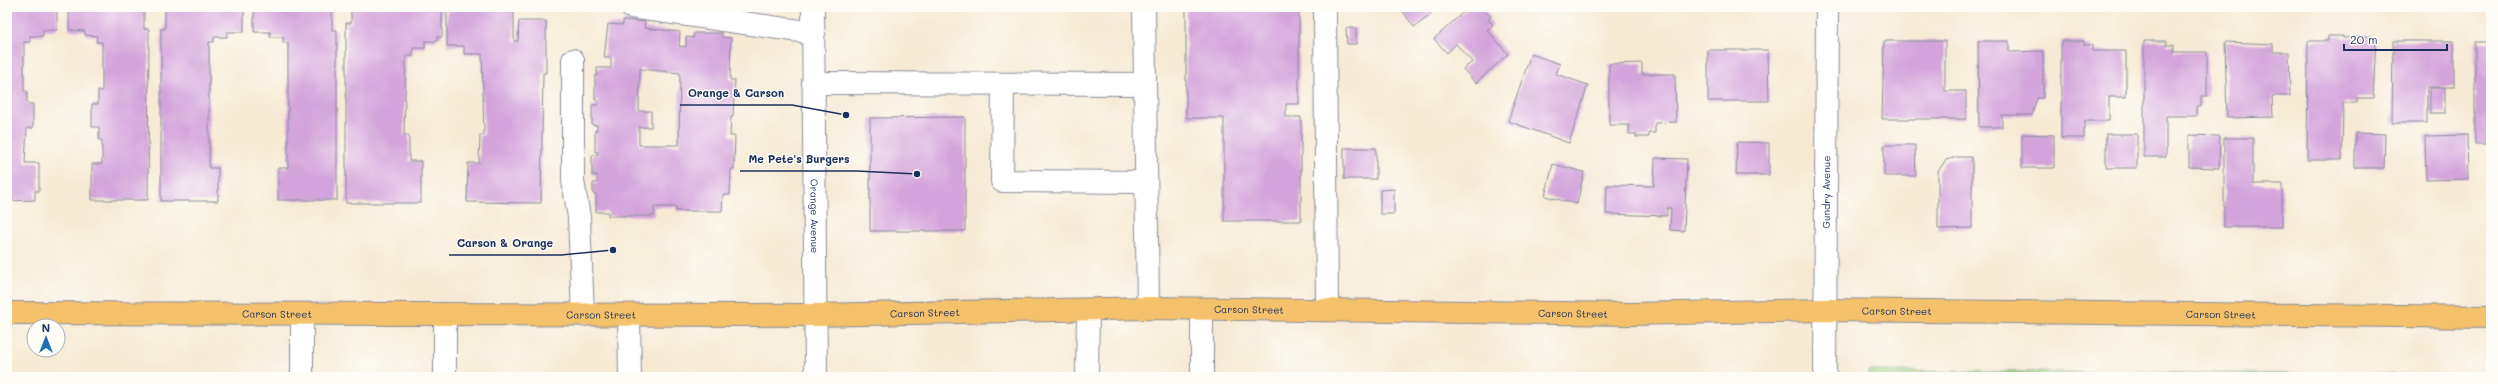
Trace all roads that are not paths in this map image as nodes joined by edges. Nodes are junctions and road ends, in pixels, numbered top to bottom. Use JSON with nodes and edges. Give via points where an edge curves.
{"nodes":[{"id":1,"x":631,"y":7,"type":"edge"},
{"id":2,"x":813,"y":7,"type":"edge"},
{"id":3,"x":1144,"y":7,"type":"edge"},
{"id":4,"x":1325,"y":7,"type":"edge"},
{"id":5,"x":1827,"y":7,"type":"edge"},
{"id":6,"x":814,"y":33,"type":"junction"},
{"id":7,"x":573,"y":60,"type":"dead end"},
{"id":8,"x":813,"y":83,"type":"junction"},
{"id":9,"x":1003,"y":84,"type":"junction"},
{"id":10,"x":1145,"y":84,"type":"junction"},
{"id":11,"x":1146,"y":182,"type":"junction"},
{"id":12,"x":1148,"y":308,"type":"junction"},
{"id":13,"x":1202,"y":309,"type":"junction"},
{"id":14,"x":1327,"y":310,"type":"junction"},
{"id":15,"x":1824,"y":310,"type":"junction"},
{"id":16,"x":1088,"y":311,"type":"junction"},
{"id":17,"x":7,"y":313,"type":"edge"},
{"id":18,"x":302,"y":314,"type":"junction"},
{"id":19,"x":444,"y":315,"type":"junction"},
{"id":20,"x":582,"y":315,"type":"junction"},
{"id":21,"x":629,"y":315,"type":"junction"},
{"id":22,"x":814,"y":315,"type":"junction"},
{"id":23,"x":2491,"y":317,"type":"edge"},
{"id":24,"x":302,"y":377,"type":"edge"},
{"id":25,"x":446,"y":377,"type":"edge"},
{"id":26,"x":630,"y":377,"type":"edge"},
{"id":27,"x":816,"y":377,"type":"edge"},
{"id":28,"x":1087,"y":377,"type":"edge"},
{"id":29,"x":1202,"y":377,"type":"edge"},
{"id":30,"x":1825,"y":377,"type":"edge"}],
"edges":[{"from":1,"to":6,"type":"street"},
{"from":2,"to":6,"type":"street","name":"Orange Avenue"},
{"from":3,"to":10,"type":"street"},
{"from":4,"to":14,"type":"street"},
{"from":5,"to":15,"type":"street","name":"Gundry Avenue"},
{"from":6,"to":8,"type":"street","name":"Orange Avenue"},
{"from":7,"to":20,"type":"street","via":[[573,181],[579,217]]},
{"from":8,"to":9,"type":"street"},
{"from":8,"to":22,"type":"street","name":"Orange Avenue"},
{"from":9,"to":10,"type":"street"},
{"from":9,"to":11,"type":"street","via":[[1002,181]]},
{"from":10,"to":11,"type":"street"},
{"from":11,"to":12,"type":"street"},
{"from":12,"to":13,"type":"main road","name":"Carson Street"},
{"from":12,"to":16,"type":"main road","name":"Carson Street"},
{"from":13,"to":14,"type":"main road","name":"Carson Street"},
{"from":13,"to":29,"type":"street"},
{"from":14,"to":15,"type":"main road","name":"Carson Street","via":[[1631,314]]},
{"from":15,"to":23,"type":"main road","name":"Carson Street"},
{"from":15,"to":30,"type":"street","name":"Gundry Avenue"},
{"from":16,"to":22,"type":"main road","name":"Carson Street"},
{"from":16,"to":28,"type":"street"},
{"from":17,"to":18,"type":"main road","name":"Carson Street"},
{"from":18,"to":19,"type":"main road","name":"Carson Street"},
{"from":18,"to":24,"type":"street"},
{"from":19,"to":20,"type":"main road","name":"Carson Street"},
{"from":19,"to":25,"type":"street"},
{"from":20,"to":21,"type":"main road","name":"Carson Street"},
{"from":21,"to":22,"type":"main road","name":"Carson Street"},
{"from":21,"to":26,"type":"street"},
{"from":22,"to":27,"type":"street","name":"Orange Avenue"}]}
